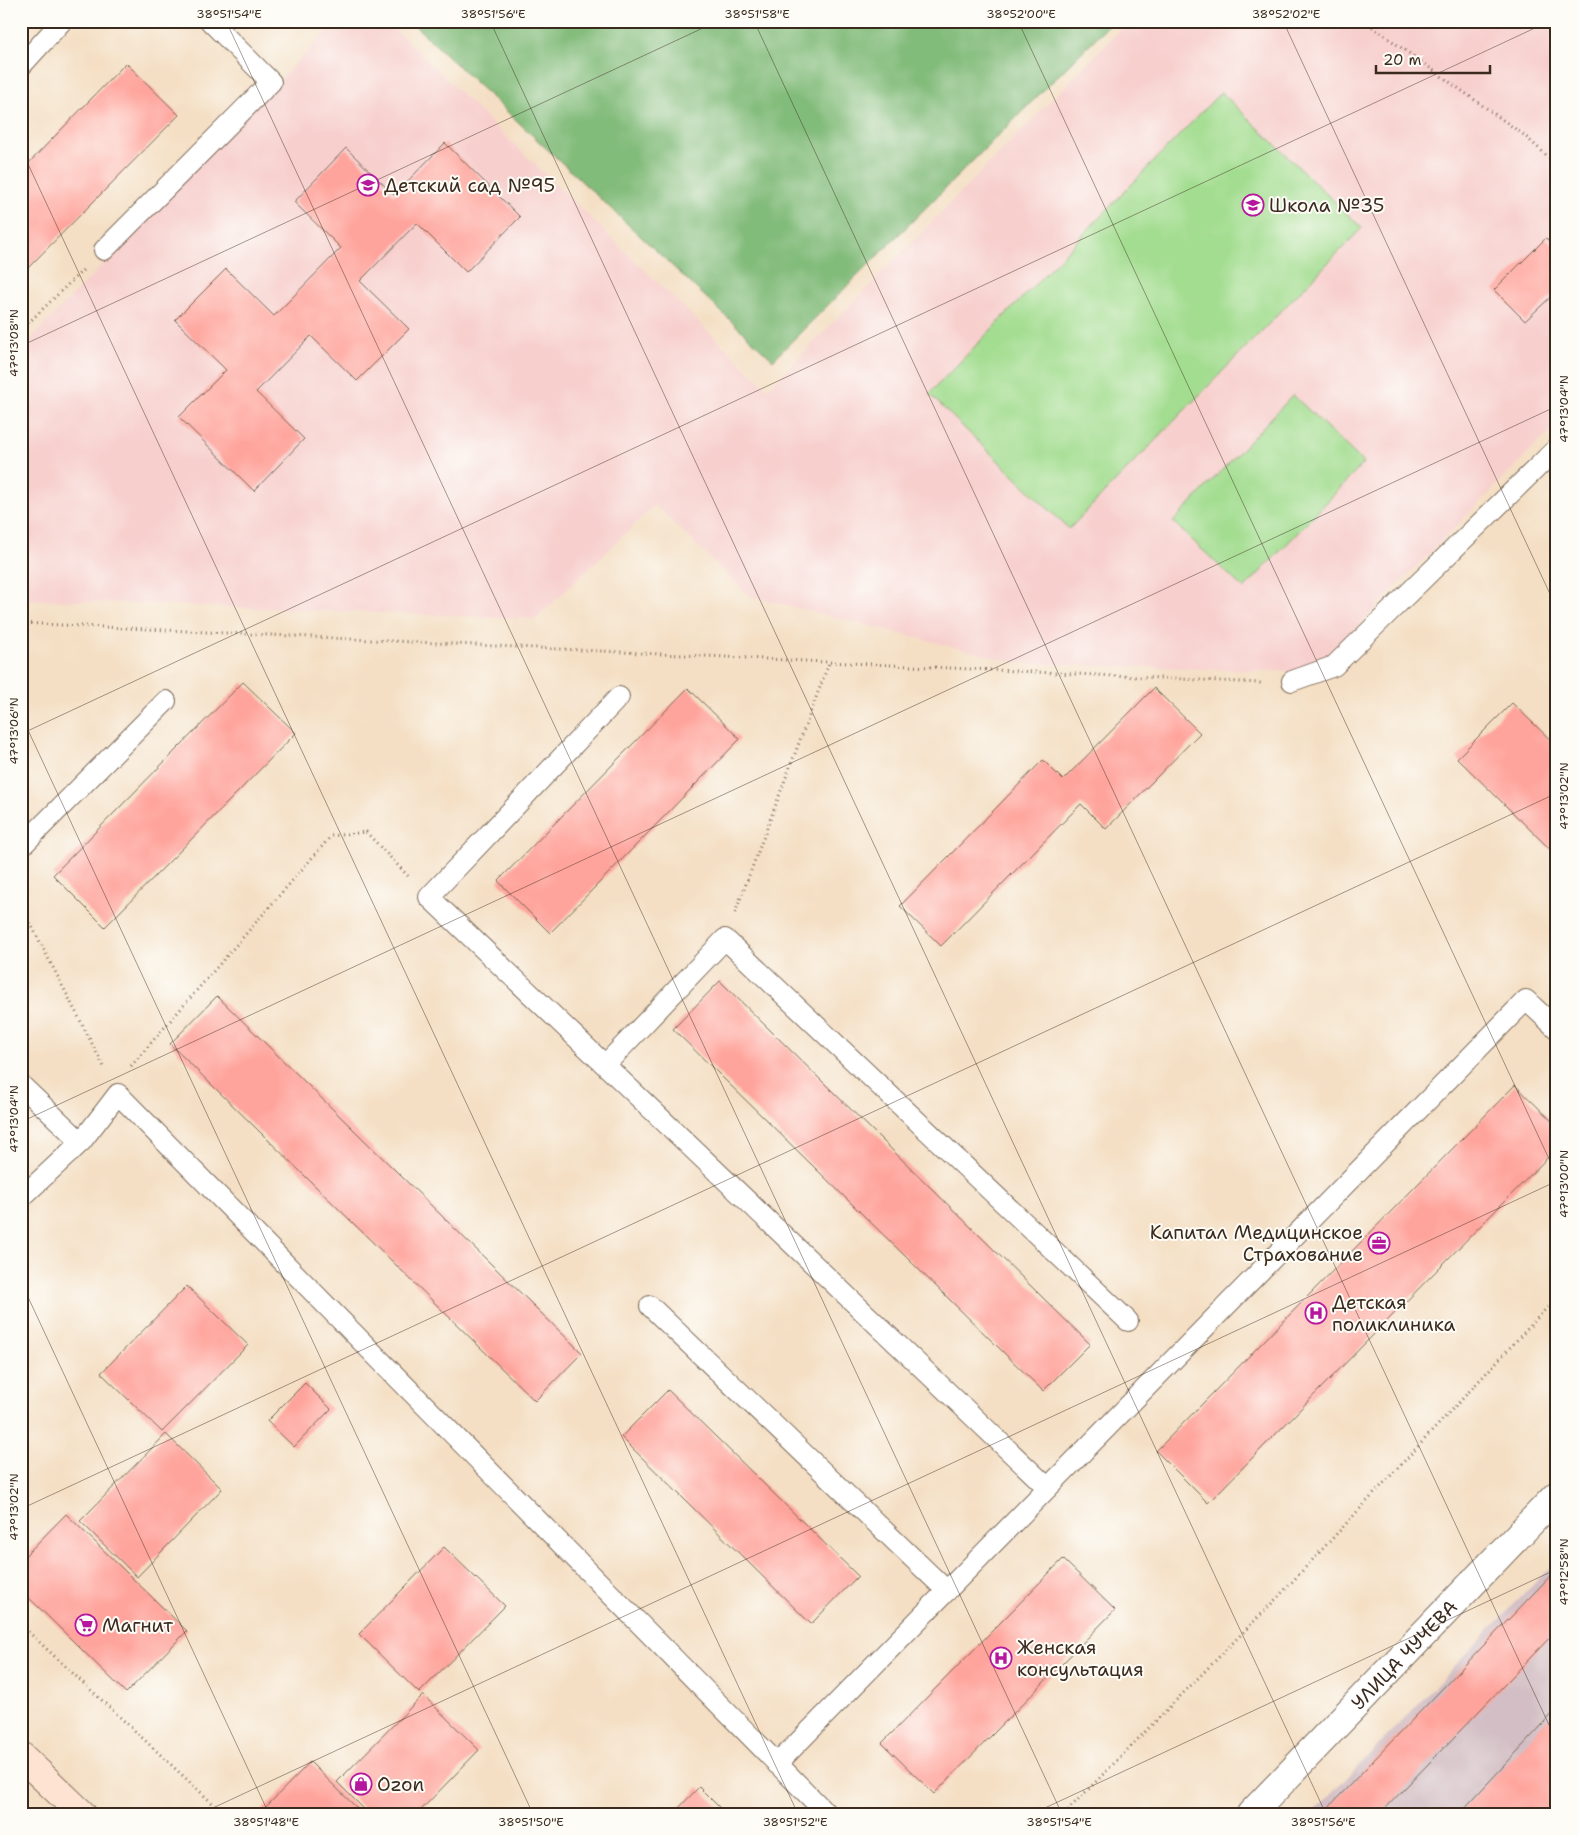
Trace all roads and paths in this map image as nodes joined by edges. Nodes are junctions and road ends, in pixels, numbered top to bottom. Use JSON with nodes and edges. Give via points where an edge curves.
{"nodes":[{"id":1,"x":62,"y":21,"type":"edge"},
{"id":2,"x":210,"y":21,"type":"edge"},
{"id":3,"x":1364,"y":21,"type":"edge"},
{"id":4,"x":21,"y":66,"type":"edge"},
{"id":5,"x":1557,"y":165,"type":"edge"},
{"id":6,"x":104,"y":250,"type":"joint"},
{"id":7,"x":21,"y":330,"type":"edge"},
{"id":8,"x":1557,"y":448,"type":"edge"},
{"id":9,"x":21,"y":624,"type":"edge"},
{"id":10,"x":829,"y":663,"type":"junction"},
{"id":11,"x":1292,"y":681,"type":"joint"},
{"id":12,"x":619,"y":697,"type":"dead end"},
{"id":13,"x":166,"y":701,"type":"dead end"},
{"id":14,"x":21,"y":847,"type":"edge"},
{"id":15,"x":429,"y":897,"type":"junction"},
{"id":16,"x":21,"y":905,"type":"edge"},
{"id":17,"x":725,"y":939,"type":"junction"},
{"id":18,"x":1557,"y":1029,"type":"edge"},
{"id":19,"x":605,"y":1065,"type":"junction"},
{"id":20,"x":21,"y":1085,"type":"edge"},
{"id":21,"x":118,"y":1094,"type":"junction"},
{"id":22,"x":81,"y":1142,"type":"junction"},
{"id":23,"x":21,"y":1198,"type":"edge"},
{"id":24,"x":1557,"y":1297,"type":"edge"},
{"id":25,"x":650,"y":1306,"type":"dead end"},
{"id":26,"x":1128,"y":1321,"type":"dead end"},
{"id":27,"x":1048,"y":1488,"type":"junction"},
{"id":28,"x":1557,"y":1495,"type":"edge"},
{"id":29,"x":947,"y":1591,"type":"junction"},
{"id":30,"x":21,"y":1625,"type":"edge"},
{"id":31,"x":21,"y":1756,"type":"edge"},
{"id":32,"x":777,"y":1764,"type":"junction"},
{"id":33,"x":82,"y":1814,"type":"edge"},
{"id":34,"x":224,"y":1814,"type":"edge"},
{"id":35,"x":827,"y":1814,"type":"edge"},
{"id":36,"x":1064,"y":1814,"type":"edge"},
{"id":37,"x":1251,"y":1814,"type":"edge"}],
"edges":[{"from":1,"to":4,"type":"lane"},
{"from":2,"to":6,"type":"lane","via":[[271,82]]},
{"from":3,"to":5,"type":"path","via":[[1524,135]]},
{"from":6,"to":7,"type":"path"},
{"from":8,"to":11,"type":"lane","via":[[1334,666]]},
{"from":9,"to":10,"type":"path"},
{"from":10,"to":11,"type":"path","via":[[1239,684]]},
{"from":10,"to":17,"type":"path"},
{"from":12,"to":15,"type":"lane"},
{"from":13,"to":14,"type":"lane"},
{"from":15,"to":19,"type":"lane"},
{"from":15,"to":21,"type":"path","via":[[366,832],[331,836],[133,1062]]},
{"from":16,"to":21,"type":"path"},
{"from":17,"to":19,"type":"lane"},
{"from":17,"to":26,"type":"lane"},
{"from":18,"to":27,"type":"lane","via":[[1526,1000]]},
{"from":19,"to":27,"type":"lane"},
{"from":20,"to":22,"type":"lane"},
{"from":21,"to":22,"type":"lane"},
{"from":21,"to":32,"type":"lane"},
{"from":22,"to":23,"type":"lane"},
{"from":24,"to":36,"type":"path","via":[[1277,1598]]},
{"from":25,"to":29,"type":"lane"},
{"from":27,"to":29,"type":"lane"},
{"from":28,"to":37,"type":"street","name":"УЛИЦА ЧУЧЕВА"},
{"from":29,"to":32,"type":"lane"},
{"from":30,"to":34,"type":"path"},
{"from":31,"to":33,"type":"main road"},
{"from":32,"to":35,"type":"lane"}]}
